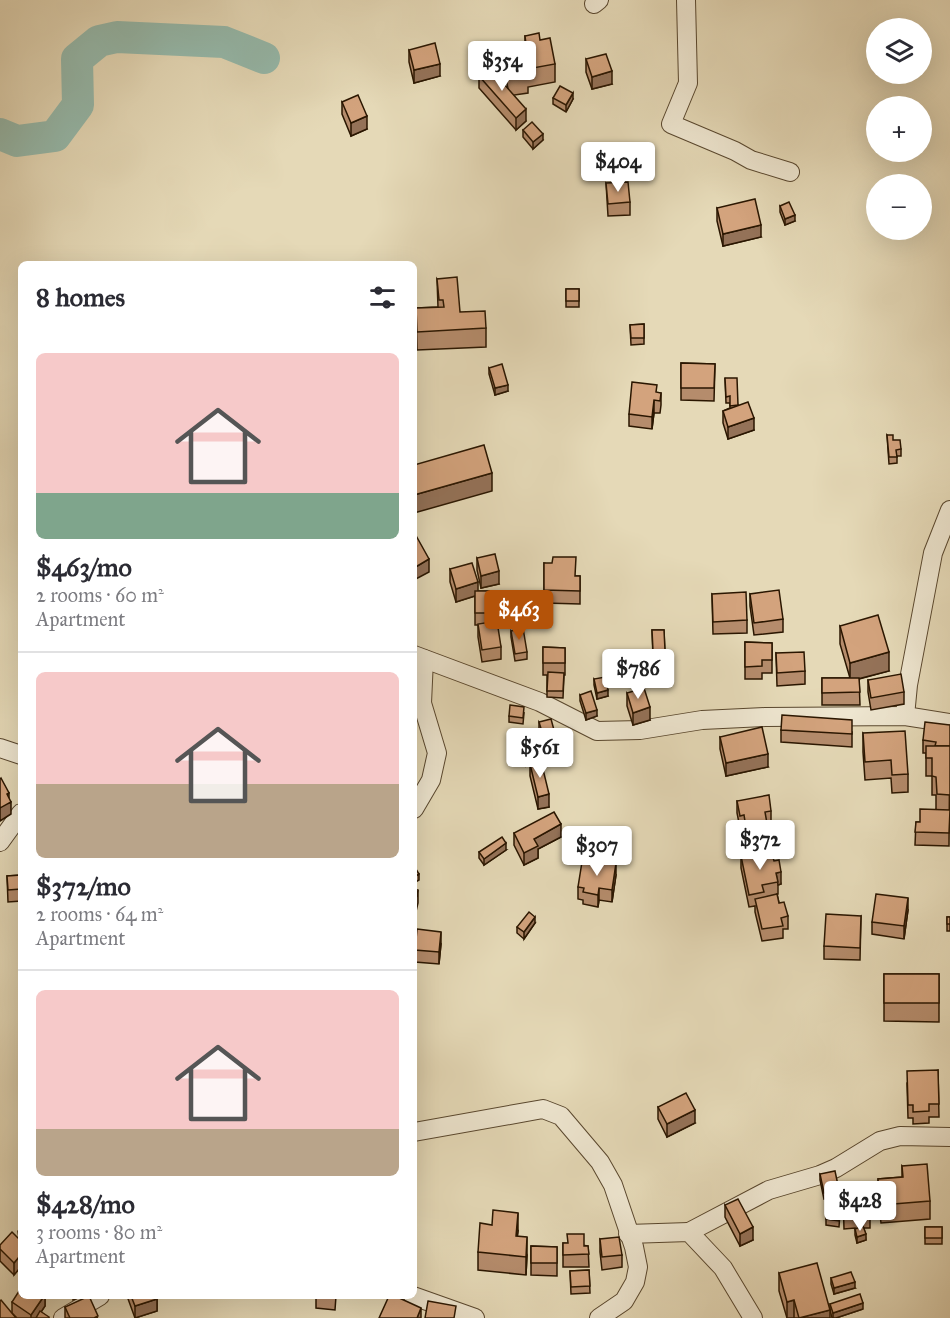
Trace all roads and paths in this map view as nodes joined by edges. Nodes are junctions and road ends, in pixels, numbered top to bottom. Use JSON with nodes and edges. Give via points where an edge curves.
{"nodes":[{"id":1,"x":686,"y":0,"type":"edge"},
{"id":2,"x":790,"y":172,"type":"dead end"},
{"id":3,"x":950,"y":510,"type":"edge"},
{"id":4,"x":419,"y":657,"type":"edge"},
{"id":5,"x":905,"y":716,"type":"junction"},
{"id":6,"x":950,"y":723,"type":"edge"},
{"id":7,"x":0,"y":748,"type":"edge"},
{"id":8,"x":18,"y":754,"type":"edge"},
{"id":9,"x":417,"y":804,"type":"edge"},
{"id":10,"x":18,"y":817,"type":"edge"},
{"id":11,"x":0,"y":842,"type":"edge"},
{"id":12,"x":417,"y":1131,"type":"edge"},
{"id":13,"x":950,"y":1137,"type":"edge"},
{"id":14,"x":689,"y":1232,"type":"junction"},
{"id":15,"x":628,"y":1234,"type":"junction"},
{"id":16,"x":417,"y":1297,"type":"edge"},
{"id":17,"x":95,"y":1299,"type":"edge"},
{"id":18,"x":63,"y":1318,"type":"edge"},
{"id":19,"x":475,"y":1318,"type":"edge"},
{"id":20,"x":599,"y":1318,"type":"edge"},
{"id":21,"x":753,"y":1318,"type":"edge"}],
"edges":[{"from":1,"to":2,"type":"street","via":[[688,83],[671,124],[751,160]]},
{"from":3,"to":5,"type":"street","via":[[933,553]]},
{"from":4,"to":5,"type":"street","via":[[540,702],[597,731],[640,730],[702,720]]},
{"from":4,"to":9,"type":"street","via":[[422,703],[437,753],[431,780]]},
{"from":5,"to":6,"type":"street"},
{"from":7,"to":8,"type":"street"},
{"from":10,"to":11,"type":"street"},
{"from":12,"to":15,"type":"street","via":[[543,1109],[561,1116],[600,1162],[613,1185]]},
{"from":13,"to":14,"type":"street","via":[[900,1136],[880,1141],[836,1168],[769,1190]]},
{"from":14,"to":15,"type":"street"},
{"from":14,"to":21,"type":"street","via":[[723,1268]]},
{"from":15,"to":20,"type":"street","via":[[638,1267],[635,1281],[624,1301]]},
{"from":16,"to":19,"type":"street"},
{"from":17,"to":18,"type":"street"}]}
